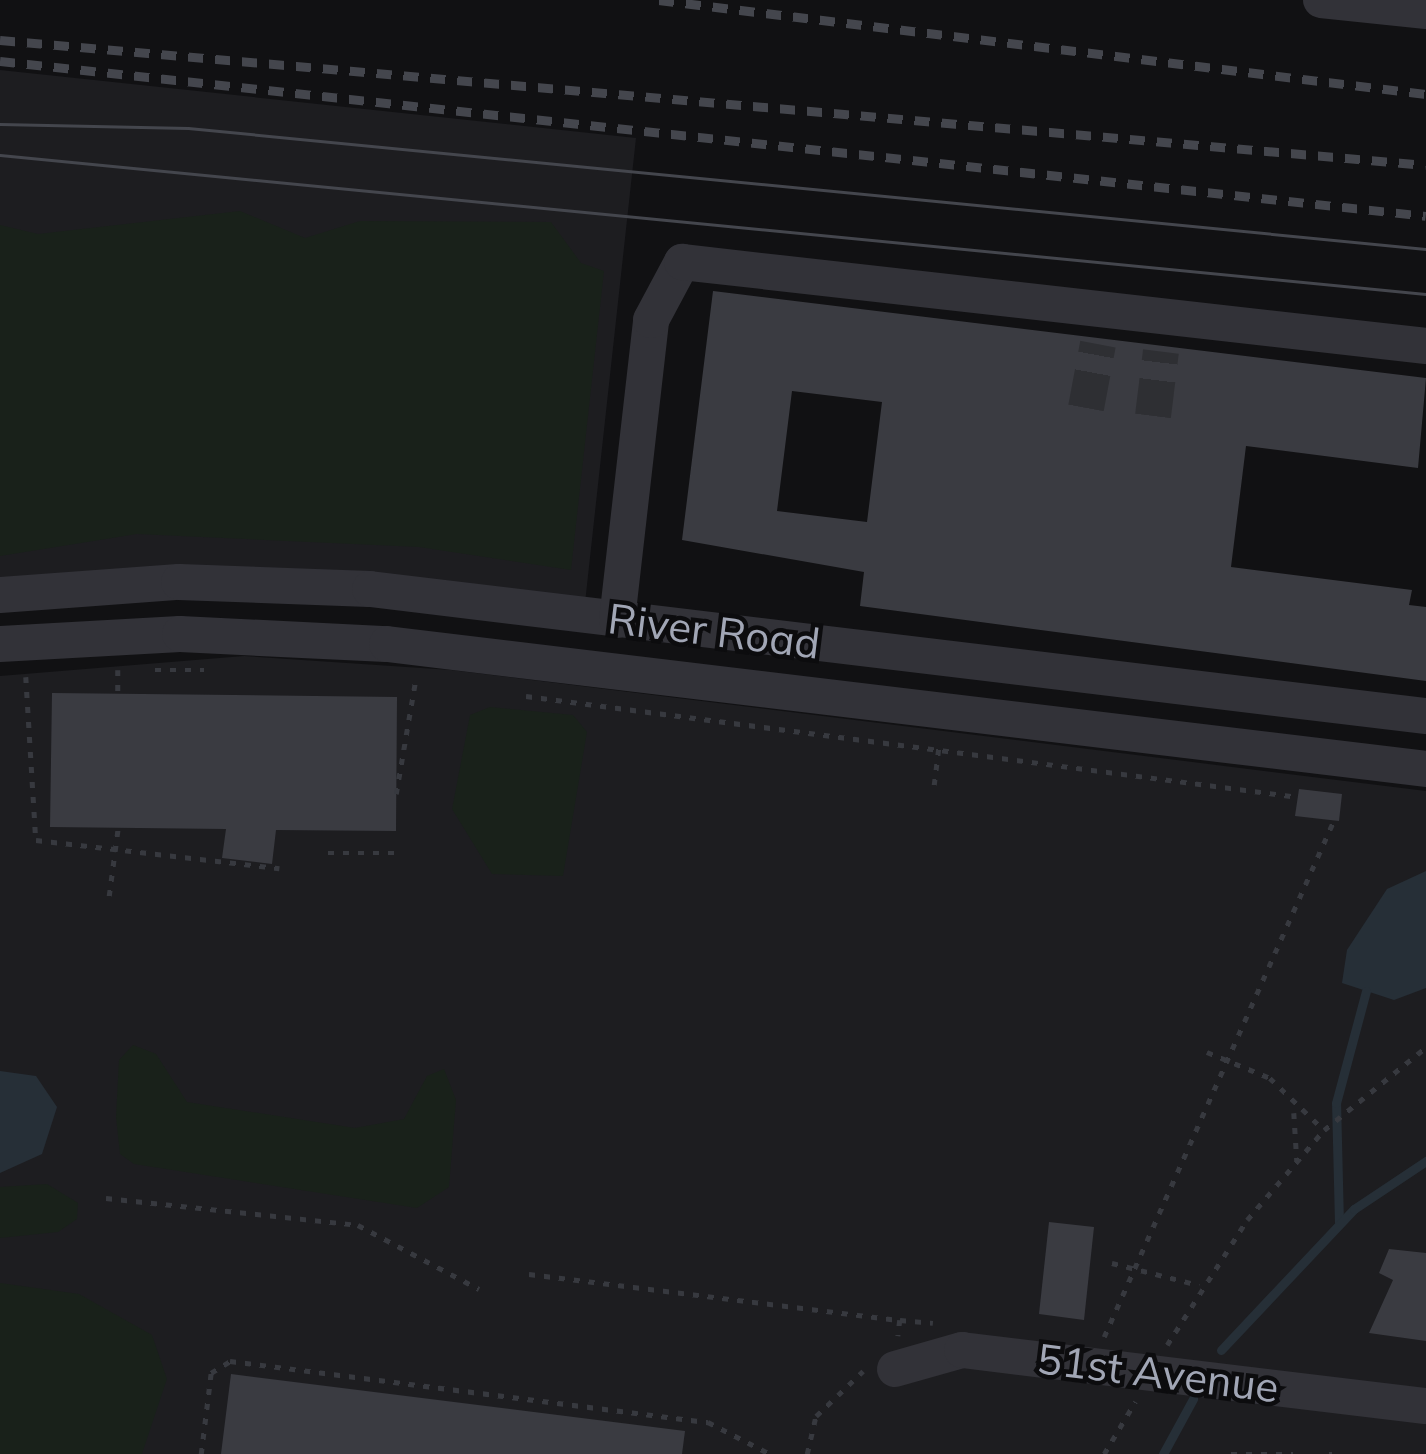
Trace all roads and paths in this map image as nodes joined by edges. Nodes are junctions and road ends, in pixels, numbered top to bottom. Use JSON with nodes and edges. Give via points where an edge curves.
{"nodes":[{"id":1,"x":1321,"y":0,"type":"edge"},
{"id":2,"x":1426,"y":10,"type":"edge"},
{"id":3,"x":1426,"y":346,"type":"edge"},
{"id":4,"x":0,"y":595,"type":"edge"},
{"id":5,"x":616,"y":620,"type":"junction"},
{"id":6,"x":2,"y":662,"type":"edge"},
{"id":7,"x":118,"y":670,"type":"junction"},
{"id":8,"x":218,"y":670,"type":"dead end"},
{"id":9,"x":97,"y":672,"type":"dead end"},
{"id":10,"x":393,"y":680,"type":"dead end"},
{"id":11,"x":415,"y":682,"type":"junction"},
{"id":12,"x":432,"y":684,"type":"dead end"},
{"id":13,"x":118,"y":694,"type":"dead end"},
{"id":14,"x":516,"y":695,"type":"dead end"},
{"id":15,"x":1426,"y":716,"type":"edge"},
{"id":16,"x":939,"y":748,"type":"junction"},
{"id":17,"x":1426,"y":769,"type":"edge"},
{"id":18,"x":934,"y":785,"type":"dead end"},
{"id":19,"x":396,"y":794,"type":"dead end"},
{"id":20,"x":1298,"y":797,"type":"dead end"},
{"id":21,"x":1334,"y":820,"type":"dead end"},
{"id":22,"x":118,"y":828,"type":"dead end"},
{"id":23,"x":116,"y":850,"type":"junction"},
{"id":24,"x":328,"y":853,"type":"dead end"},
{"id":25,"x":395,"y":854,"type":"dead end"},
{"id":26,"x":279,"y":868,"type":"dead end"},
{"id":27,"x":110,"y":896,"type":"dead end"},
{"id":28,"x":1426,"y":1047,"type":"edge"},
{"id":29,"x":1207,"y":1052,"type":"dead end"},
{"id":30,"x":1226,"y":1058,"type":"junction"},
{"id":31,"x":1294,"y":1112,"type":"junction"},
{"id":32,"x":1324,"y":1130,"type":"junction"},
{"id":33,"x":1297,"y":1161,"type":"junction"},
{"id":34,"x":106,"y":1198,"type":"dead end"},
{"id":35,"x":1112,"y":1263,"type":"dead end"},
{"id":36,"x":1132,"y":1271,"type":"junction"},
{"id":37,"x":529,"y":1274,"type":"dead end"},
{"id":38,"x":1202,"y":1286,"type":"junction"},
{"id":39,"x":479,"y":1289,"type":"dead end"},
{"id":40,"x":1101,"y":1342,"type":"dead end"},
{"id":41,"x":896,"y":1369,"type":"junction"},
{"id":42,"x":1154,"y":1372,"type":"junction"},
{"id":43,"x":1426,"y":1406,"type":"edge"},
{"id":44,"x":201,"y":1454,"type":"edge"},
{"id":45,"x":770,"y":1454,"type":"edge"},
{"id":46,"x":806,"y":1454,"type":"edge"},
{"id":47,"x":1104,"y":1454,"type":"edge"},
{"id":48,"x":1231,"y":1454,"type":"edge"},
{"id":49,"x":1293,"y":1454,"type":"edge"}],
"edges":[{"from":1,"to":2,"type":"street"},
{"from":3,"to":5,"type":"street","via":[[1100,327],[682,262],[651,320]]},
{"from":4,"to":5,"type":"street","name":"River Road","via":[[178,582],[350,588]]},
{"from":5,"to":15,"type":"street","name":"River Road"},
{"from":6,"to":17,"type":"street","name":"River Road","via":[[180,634],[386,644]]},
{"from":6,"to":23,"type":"path","via":[[30,676],[35,840]]},
{"from":7,"to":8,"type":"path"},
{"from":7,"to":9,"type":"path"},
{"from":7,"to":13,"type":"path"},
{"from":10,"to":11,"type":"path"},
{"from":11,"to":12,"type":"path"},
{"from":11,"to":19,"type":"path"},
{"from":14,"to":16,"type":"path"},
{"from":16,"to":18,"type":"path"},
{"from":16,"to":20,"type":"path"},
{"from":21,"to":30,"type":"path"},
{"from":22,"to":23,"type":"path"},
{"from":23,"to":26,"type":"path"},
{"from":23,"to":27,"type":"path"},
{"from":24,"to":25,"type":"path"},
{"from":28,"to":32,"type":"path"},
{"from":29,"to":30,"type":"path"},
{"from":30,"to":31,"type":"path","via":[[1270,1078]]},
{"from":30,"to":36,"type":"path"},
{"from":31,"to":32,"type":"path"},
{"from":31,"to":33,"type":"path"},
{"from":32,"to":33,"type":"path"},
{"from":33,"to":38,"type":"path"},
{"from":34,"to":39,"type":"path","via":[[358,1225]]},
{"from":35,"to":36,"type":"path"},
{"from":36,"to":38,"type":"path"},
{"from":36,"to":40,"type":"path"},
{"from":37,"to":41,"type":"path","via":[[900,1320]]},
{"from":38,"to":42,"type":"path"},
{"from":41,"to":42,"type":"street","name":"51st Avenue","via":[[941,1349]]},
{"from":41,"to":46,"type":"path","via":[[838,1386]]},
{"from":42,"to":43,"type":"street","name":"51st Avenue"},
{"from":42,"to":47,"type":"path"},
{"from":44,"to":45,"type":"path","via":[[211,1373],[230,1361],[708,1422]]},
{"from":48,"to":49,"type":"path"}]}
